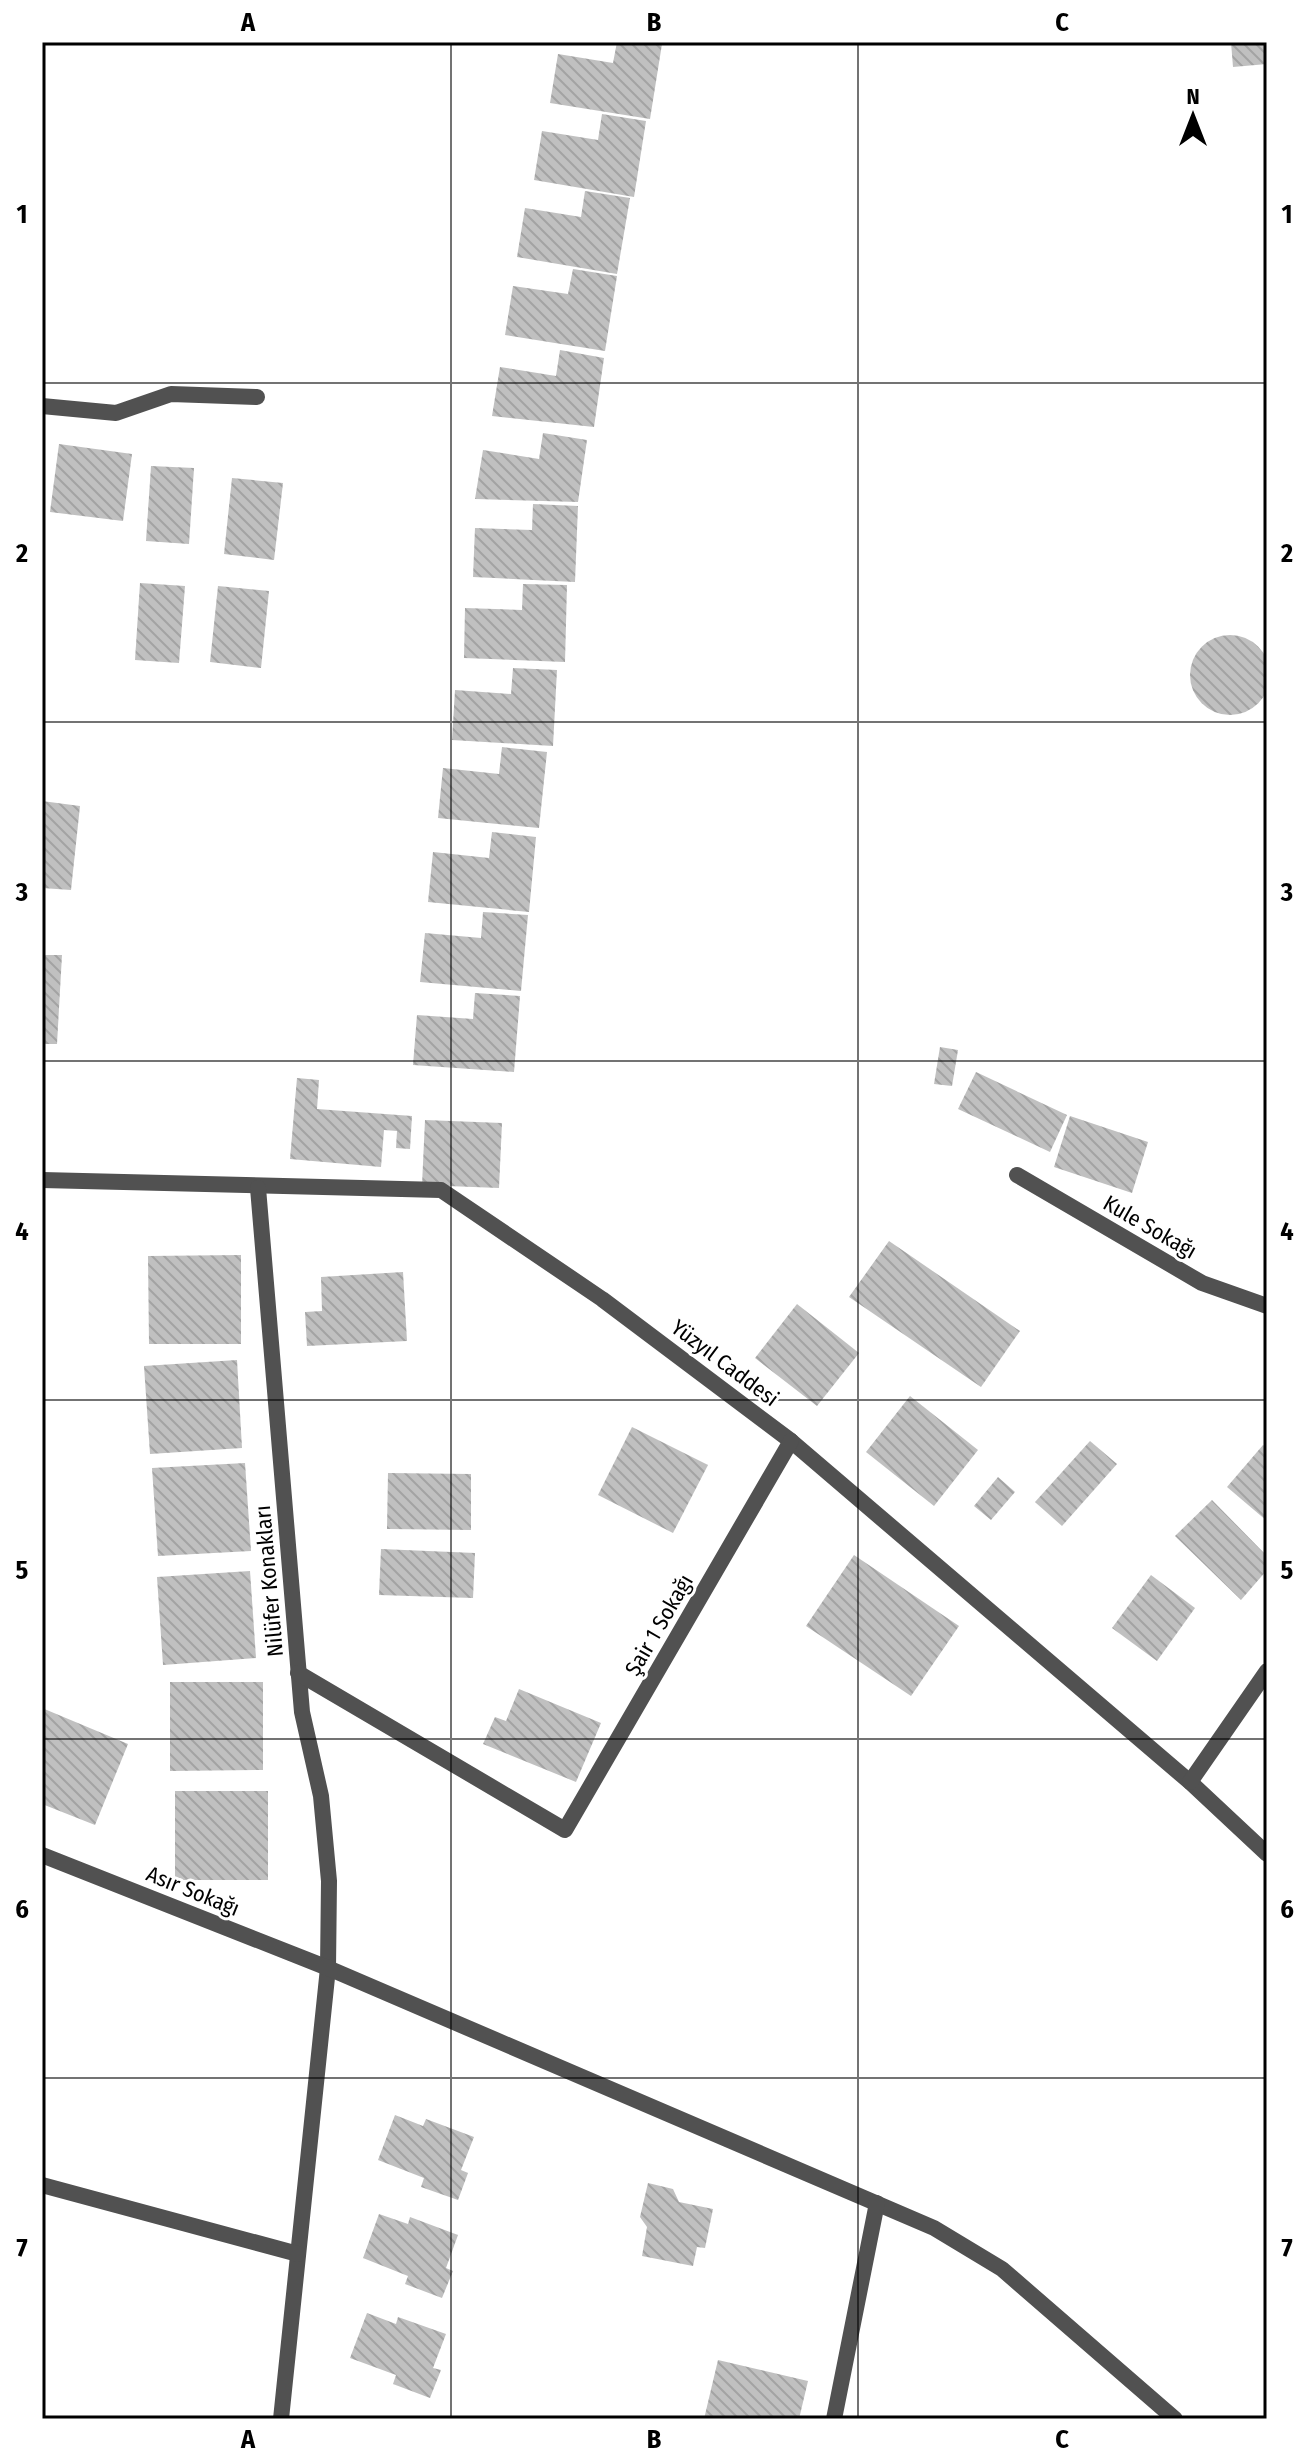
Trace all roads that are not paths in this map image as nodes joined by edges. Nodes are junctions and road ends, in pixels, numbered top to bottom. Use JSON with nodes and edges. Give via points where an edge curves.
{"nodes":[{"id":1,"x":257,"y":397,"type":"dead end"},
{"id":2,"x":42,"y":406,"type":"edge"},
{"id":3,"x":1017,"y":1175,"type":"dead end"},
{"id":4,"x":42,"y":1180,"type":"edge"},
{"id":5,"x":258,"y":1188,"type":"junction"},
{"id":6,"x":1267,"y":1306,"type":"edge"},
{"id":7,"x":791,"y":1441,"type":"junction"},
{"id":8,"x":1267,"y":1671,"type":"edge"},
{"id":9,"x":298,"y":1673,"type":"junction"},
{"id":10,"x":1190,"y":1782,"type":"junction"},
{"id":11,"x":1267,"y":1854,"type":"edge"},
{"id":12,"x":42,"y":1855,"type":"edge"},
{"id":13,"x":328,"y":1968,"type":"junction"},
{"id":14,"x":42,"y":2185,"type":"edge"},
{"id":15,"x":877,"y":2203,"type":"junction"},
{"id":16,"x":298,"y":2254,"type":"junction"},
{"id":17,"x":281,"y":2419,"type":"edge"},
{"id":18,"x":834,"y":2419,"type":"edge"},
{"id":19,"x":1175,"y":2419,"type":"edge"}],
"edges":[{"from":1,"to":2,"type":"street","via":[[171,394],[116,413]]},
{"from":3,"to":6,"type":"street","name":"Kule Sokağı","via":[[1202,1283]]},
{"from":4,"to":5,"type":"street","name":"Yüzyıl Caddesi"},
{"from":5,"to":7,"type":"street","name":"Yüzyıl Caddesi","via":[[441,1190],[602,1299]]},
{"from":5,"to":9,"type":"street","name":"Nilüfer Konakları"},
{"from":7,"to":9,"type":"street","name":"Şair 1 Sokağı","via":[[565,1830]]},
{"from":7,"to":10,"type":"street","name":"Yüzyıl Caddesi"},
{"from":8,"to":10,"type":"street"},
{"from":9,"to":13,"type":"street","name":"Nilüfer Konakları","via":[[321,1796],[329,1881]]},
{"from":10,"to":11,"type":"street","name":"Yüzyıl Caddesi"},
{"from":12,"to":13,"type":"street","name":"Asır Sokağı"},
{"from":13,"to":15,"type":"street","name":"Asır Sokağı"},
{"from":13,"to":16,"type":"street","name":"Nilüfer Konakları"},
{"from":14,"to":16,"type":"street"},
{"from":15,"to":18,"type":"street"},
{"from":15,"to":19,"type":"street","name":"Asır Sokağı","via":[[934,2228],[1002,2269]]},
{"from":16,"to":17,"type":"street","name":"Nilüfer Konakları"}]}
